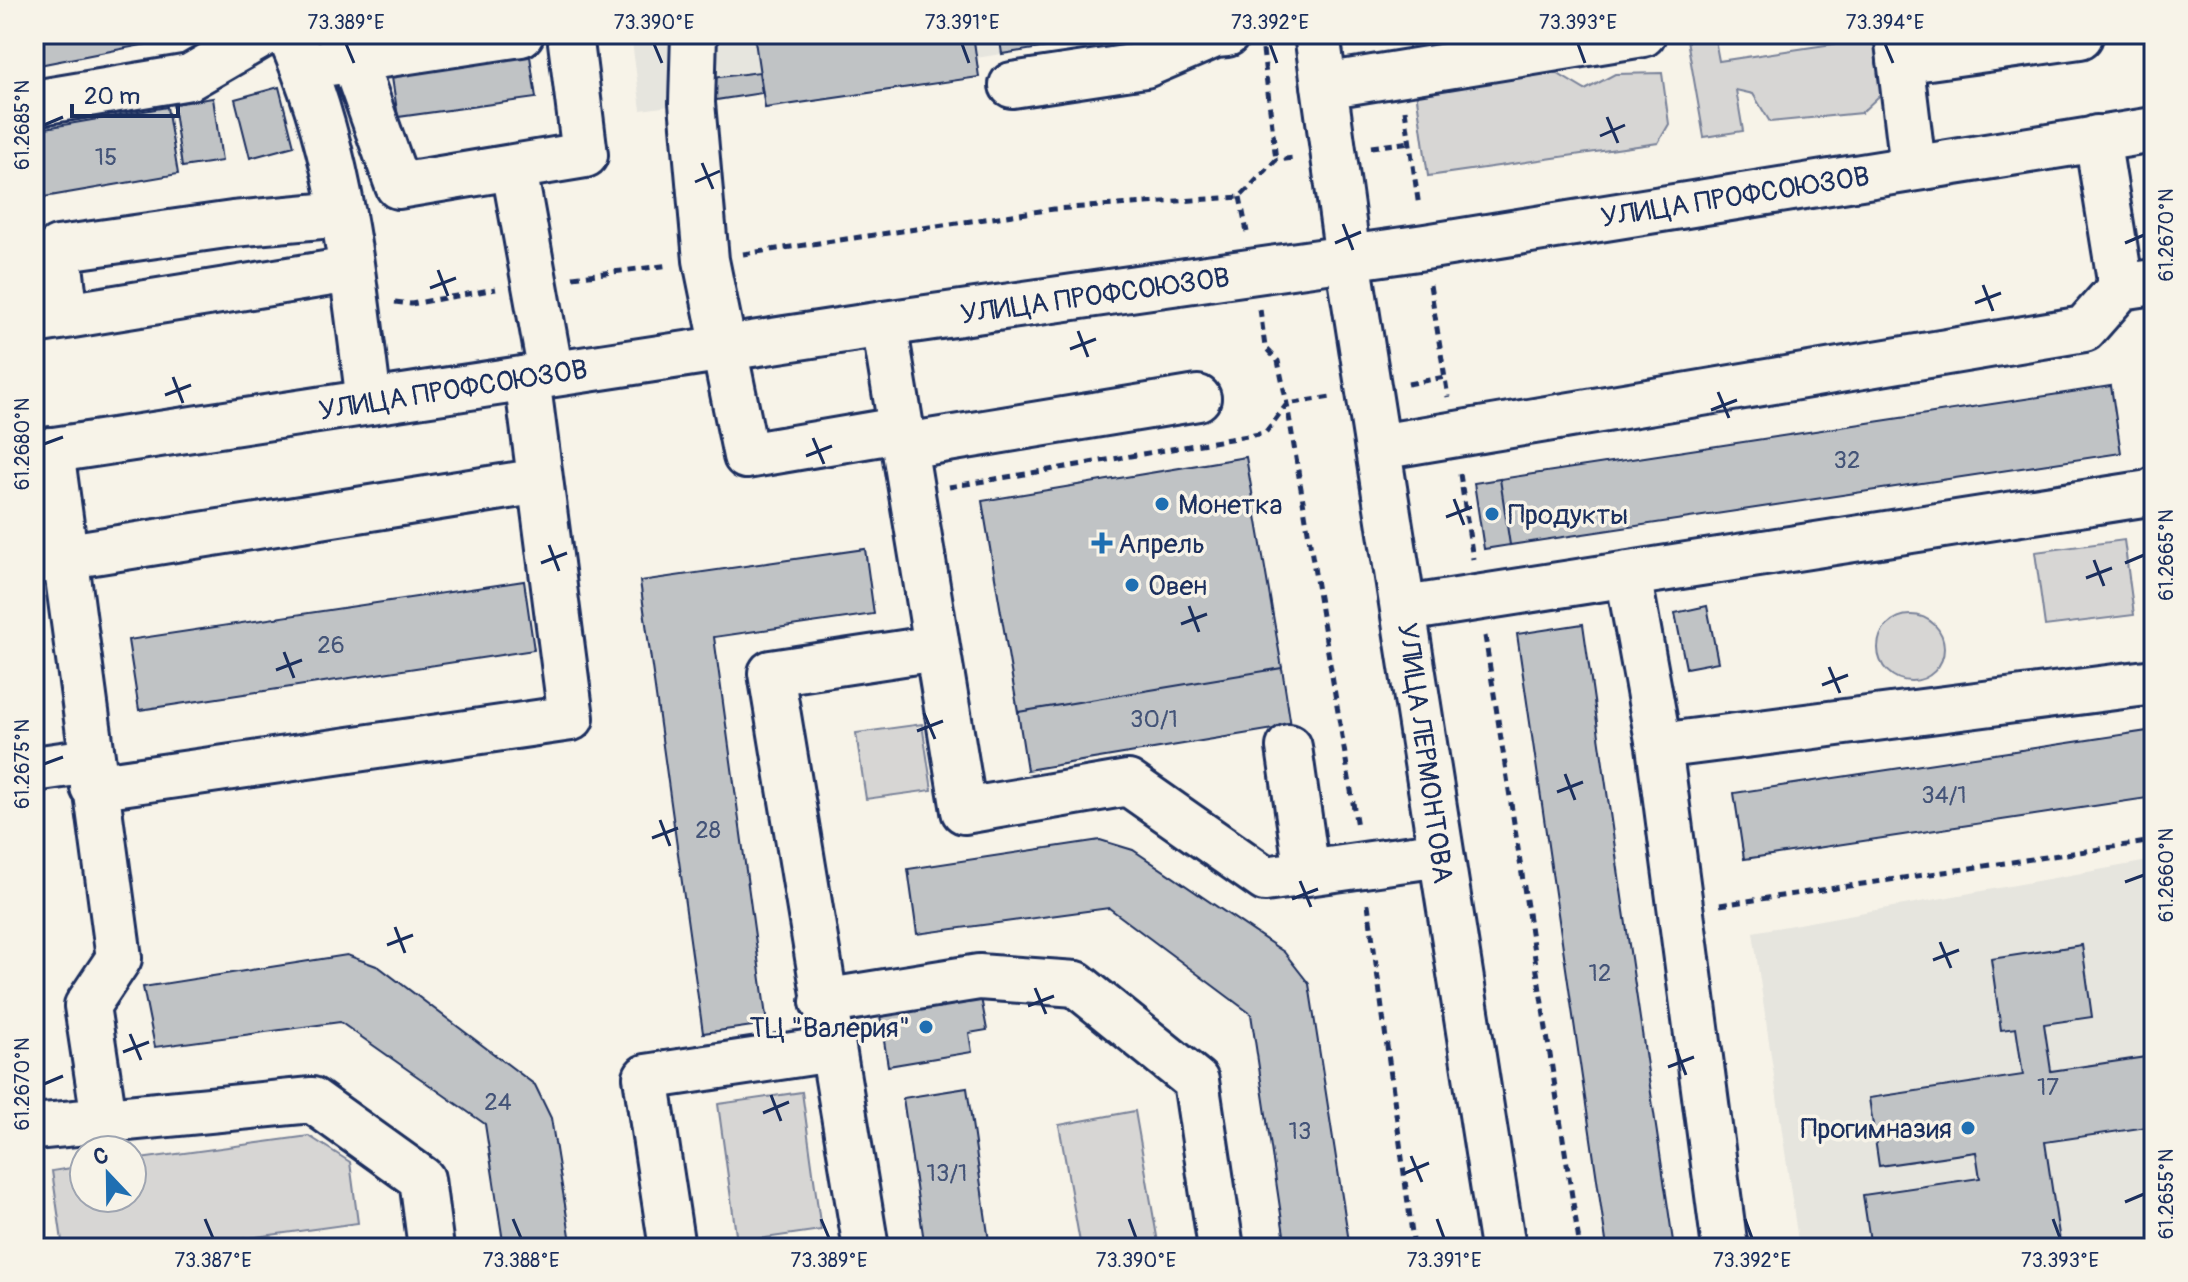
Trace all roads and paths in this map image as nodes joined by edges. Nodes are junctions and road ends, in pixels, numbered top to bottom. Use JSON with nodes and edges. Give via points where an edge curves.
{"nodes":[{"id":1,"x":264,"y":34,"type":"edge"},
{"id":2,"x":521,"y":34,"type":"edge"},
{"id":3,"x":570,"y":34,"type":"edge"},
{"id":4,"x":694,"y":34,"type":"edge"},
{"id":5,"x":1227,"y":34,"type":"edge"},
{"id":6,"x":1261,"y":34,"type":"edge"},
{"id":7,"x":1317,"y":34,"type":"edge"},
{"id":8,"x":1643,"y":34,"type":"edge"},
{"id":9,"x":2080,"y":36,"type":"dead end"},
{"id":10,"x":348,"y":46,"type":"edge"},
{"id":11,"x":1898,"y":48,"type":"edge"},
{"id":12,"x":1143,"y":50,"type":"edge"},
{"id":13,"x":297,"y":51,"type":"edge"},
{"id":14,"x":1399,"y":73,"type":"junction"},
{"id":15,"x":1012,"y":85,"type":"dead end"},
{"id":16,"x":1324,"y":86,"type":"junction"},
{"id":17,"x":34,"y":103,"type":"edge"},
{"id":18,"x":2154,"y":130,"type":"edge"},
{"id":19,"x":2097,"y":138,"type":"junction"},
{"id":20,"x":1913,"y":167,"type":"junction"},
{"id":21,"x":514,"y":169,"type":"junction"},
{"id":22,"x":1240,"y":197,"type":"junction"},
{"id":23,"x":343,"y":214,"type":"junction"},
{"id":24,"x":233,"y":224,"type":"junction"},
{"id":25,"x":1425,"y":247,"type":"junction"},
{"id":26,"x":1348,"y":258,"type":"junction"},
{"id":27,"x":706,"y":260,"type":"junction"},
{"id":28,"x":1255,"y":273,"type":"junction"},
{"id":29,"x":532,"y":282,"type":"junction"},
{"id":30,"x":353,"y":284,"type":"junction"},
{"id":31,"x":2138,"y":284,"type":"edge"},
{"id":32,"x":241,"y":286,"type":"junction"},
{"id":33,"x":50,"y":318,"type":"edge"},
{"id":34,"x":884,"y":324,"type":"junction"},
{"id":35,"x":724,"y":348,"type":"junction"},
{"id":36,"x":539,"y":376,"type":"junction"},
{"id":37,"x":1198,"y":398,"type":"dead end"},
{"id":38,"x":369,"y":402,"type":"junction"},
{"id":39,"x":1454,"y":436,"type":"junction"},
{"id":40,"x":893,"y":439,"type":"junction"},
{"id":41,"x":1379,"y":447,"type":"junction"},
{"id":42,"x":42,"y":451,"type":"edge"},
{"id":43,"x":540,"y":481,"type":"junction"},
{"id":44,"x":2152,"y":504,"type":"edge"},
{"id":45,"x":49,"y":560,"type":"edge"},
{"id":46,"x":1628,"y":574,"type":"junction"},
{"id":47,"x":1479,"y":597,"type":"junction"},
{"id":48,"x":1405,"y":609,"type":"junction"},
{"id":49,"x":936,"y":648,"type":"junction"},
{"id":50,"x":2154,"y":682,"type":"edge"},
{"id":51,"x":1659,"y":746,"type":"junction"},
{"id":52,"x":1289,"y":747,"type":"dead end"},
{"id":53,"x":34,"y":769,"type":"edge"},
{"id":54,"x":92,"y":774,"type":"junction"},
{"id":55,"x":2154,"y":841,"type":"edge"},
{"id":56,"x":1441,"y":854,"type":"junction"},
{"id":57,"x":1363,"y":865,"type":"junction"},
{"id":58,"x":1307,"y":873,"type":"junction"},
{"id":59,"x":1681,"y":910,"type":"junction"},
{"id":60,"x":823,"y":1002,"type":"junction"},
{"id":61,"x":832,"y":1049,"type":"junction"},
{"id":62,"x":104,"y":1118,"type":"junction"},
{"id":63,"x":34,"y":1127,"type":"edge"},
{"id":64,"x":423,"y":1247,"type":"edge"},
{"id":65,"x":672,"y":1248,"type":"edge"},
{"id":66,"x":866,"y":1248,"type":"edge"},
{"id":67,"x":1221,"y":1248,"type":"edge"},
{"id":68,"x":1414,"y":1248,"type":"edge"},
{"id":69,"x":1503,"y":1248,"type":"edge"},
{"id":70,"x":1580,"y":1248,"type":"edge"},
{"id":71,"x":1725,"y":1248,"type":"edge"}],
"edges":[{"from":1,"to":17,"type":"main road","via":[[190,77]]},
{"from":2,"to":10,"type":"main road"},
{"from":3,"to":21,"type":"main road","via":[[585,155]]},
{"from":4,"to":27,"type":"main road","via":[[692,103]]},
{"from":5,"to":12,"type":"main road"},
{"from":6,"to":22,"type":"path","via":[[1276,160]]},
{"from":7,"to":16,"type":"main road","name":"УЛИЦА ЛЕРМОНТОВА"},
{"from":8,"to":14,"type":"main road"},
{"from":9,"to":11,"type":"main road"},
{"from":10,"to":13,"type":"main road"},
{"from":10,"to":21,"type":"main road","via":[[398,186]]},
{"from":11,"to":20,"type":"main road"},
{"from":12,"to":15,"type":"main road"},
{"from":13,"to":23,"type":"main road","via":[[330,150]]},
{"from":14,"to":16,"type":"main road"},
{"from":14,"to":25,"type":"path"},
{"from":16,"to":26,"type":"main road","name":"УЛИЦА ЛЕРМОНТОВА"},
{"from":18,"to":19,"type":"main road","name":"УЛИЦА ПРОФСОЮЗОВ"},
{"from":19,"to":20,"type":"main road","name":"УЛИЦА ПРОФСОЮЗОВ"},
{"from":19,"to":31,"type":"main road"},
{"from":20,"to":25,"type":"main road","name":"УЛИЦА ПРОФСОЮЗОВ"},
{"from":21,"to":29,"type":"main road"},
{"from":22,"to":27,"type":"path","via":[[1054,209]]},
{"from":22,"to":28,"type":"path"},
{"from":23,"to":24,"type":"main road"},
{"from":23,"to":30,"type":"main road"},
{"from":24,"to":32,"type":"main road"},
{"from":24,"to":33,"type":"main road","via":[[58,249]]},
{"from":25,"to":26,"type":"main road","name":"УЛИЦА ПРОФСОЮЗОВ"},
{"from":25,"to":39,"type":"path"},
{"from":26,"to":28,"type":"main road","name":"УЛИЦА ПРОФСОЮЗОВ"},
{"from":26,"to":41,"type":"main road","name":"УЛИЦА ЛЕРМОНТОВА"},
{"from":27,"to":29,"type":"path"},
{"from":27,"to":35,"type":"main road"},
{"from":28,"to":34,"type":"main road","name":"УЛИЦА ПРОФСОЮЗОВ"},
{"from":28,"to":57,"type":"path","via":[[1265,347],[1278,361],[1287,404]]},
{"from":29,"to":30,"type":"path","via":[[411,304]]},
{"from":29,"to":36,"type":"main road"},
{"from":30,"to":32,"type":"main road"},
{"from":30,"to":38,"type":"main road"},
{"from":31,"to":39,"type":"main road","via":[[2084,329]]},
{"from":32,"to":33,"type":"main road"},
{"from":34,"to":35,"type":"main road","name":"УЛИЦА ПРОФСОЮЗОВ"},
{"from":34,"to":40,"type":"main road"},
{"from":35,"to":36,"type":"main road","name":"УЛИЦА ПРОФСОЮЗОВ"},
{"from":35,"to":40,"type":"main road","via":[[746,456]]},
{"from":36,"to":38,"type":"main road","name":"УЛИЦА ПРОФСОЮЗОВ"},
{"from":36,"to":43,"type":"main road"},
{"from":37,"to":40,"type":"main road"},
{"from":38,"to":42,"type":"main road","name":"УЛИЦА ПРОФСОЮЗОВ"},
{"from":39,"to":41,"type":"main road"},
{"from":39,"to":47,"type":"path"},
{"from":40,"to":49,"type":"main road"},
{"from":41,"to":48,"type":"main road","name":"УЛИЦА ЛЕРМОНТОВА"},
{"from":42,"to":45,"type":"main road"},
{"from":43,"to":45,"type":"main road"},
{"from":43,"to":54,"type":"main road","via":[[571,718]]},
{"from":44,"to":46,"type":"main road"},
{"from":45,"to":54,"type":"main road"},
{"from":46,"to":47,"type":"main road"},
{"from":46,"to":51,"type":"main road"},
{"from":47,"to":48,"type":"main road"},
{"from":47,"to":70,"type":"path"},
{"from":48,"to":56,"type":"main road","name":"УЛИЦА ЛЕРМОНТОВА"},
{"from":49,"to":58,"type":"main road","via":[[964,811],[1128,783],[1265,879]]},
{"from":49,"to":60,"type":"main road","via":[[771,673]]},
{"from":50,"to":51,"type":"main road"},
{"from":51,"to":59,"type":"main road"},
{"from":52,"to":58,"type":"main road"},
{"from":53,"to":54,"type":"main road"},
{"from":54,"to":62,"type":"main road","via":[[119,958],[87,1006]]},
{"from":55,"to":59,"type":"path"},
{"from":56,"to":57,"type":"main road"},
{"from":56,"to":69,"type":"main road","name":"УЛИЦА ЛЕРМОНТОВА"},
{"from":57,"to":58,"type":"main road"},
{"from":57,"to":68,"type":"path"},
{"from":59,"to":71,"type":"main road"},
{"from":60,"to":61,"type":"main road"},
{"from":60,"to":67,"type":"main road","via":[[979,977],[1076,984],[1196,1081]]},
{"from":61,"to":65,"type":"main road","via":[[646,1077]]},
{"from":61,"to":66,"type":"main road"},
{"from":62,"to":63,"type":"main road"},
{"from":62,"to":64,"type":"main road","via":[[312,1100],[422,1179]]}]}
